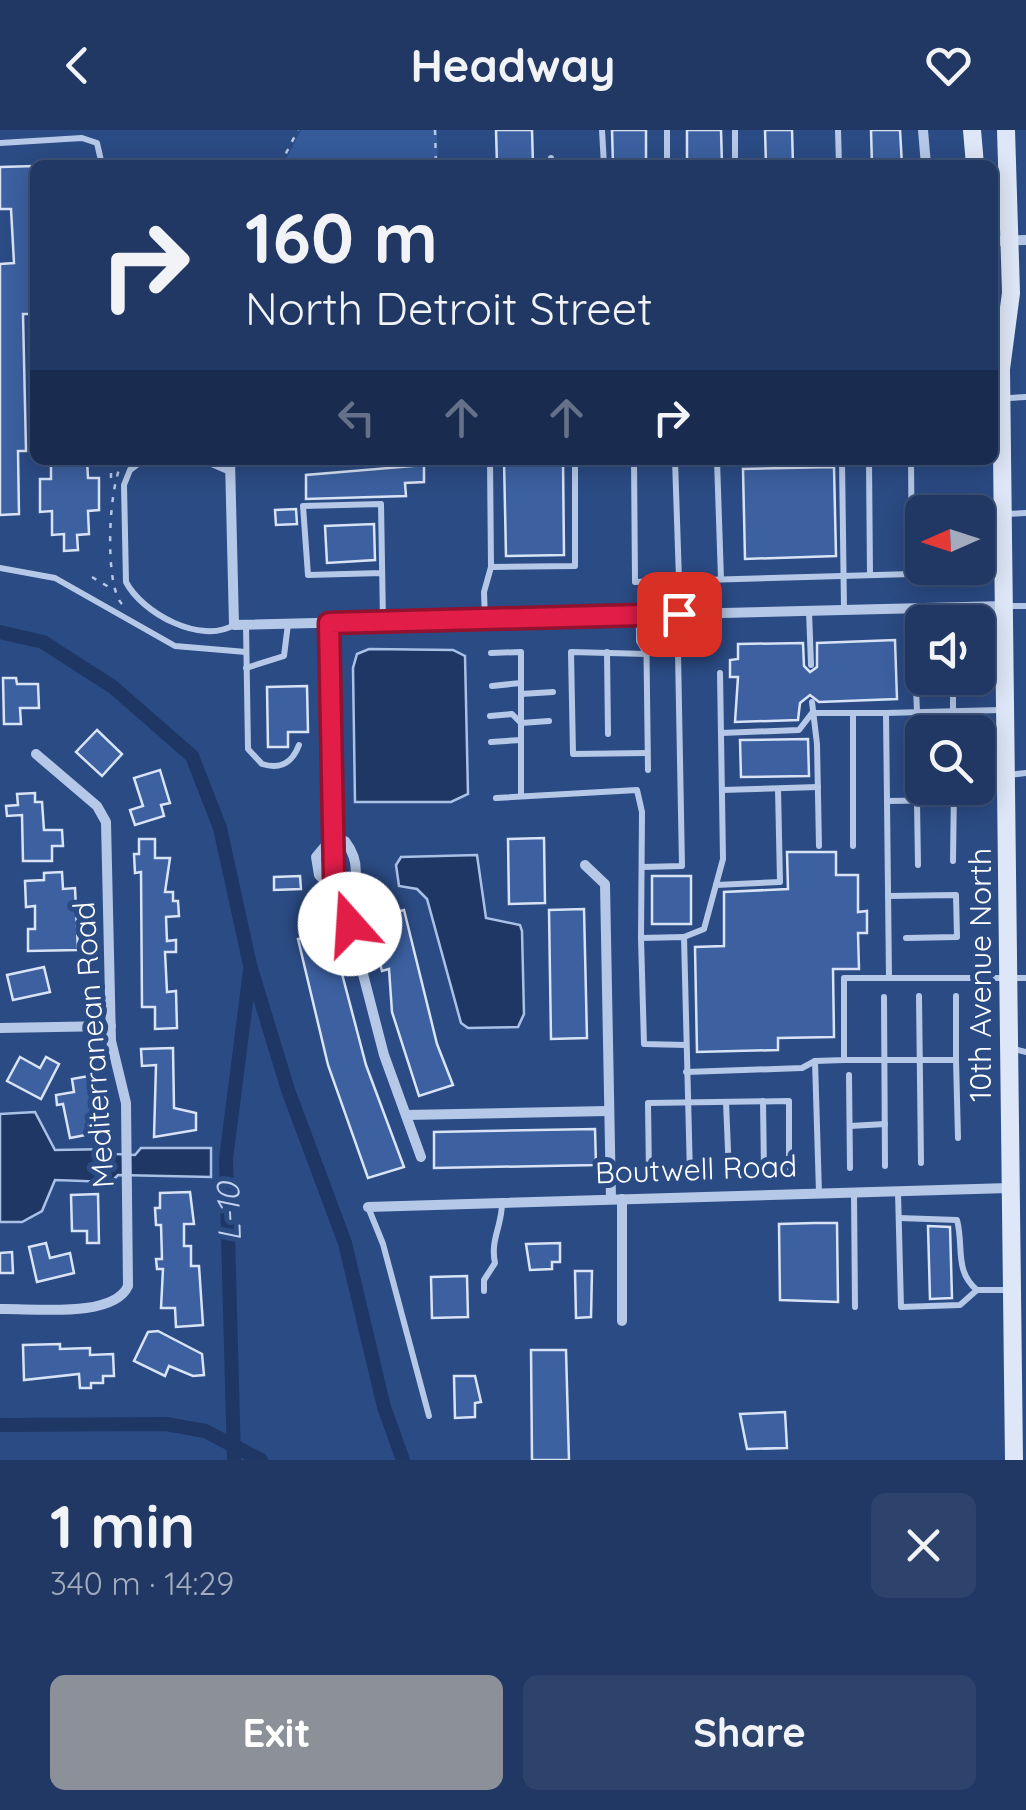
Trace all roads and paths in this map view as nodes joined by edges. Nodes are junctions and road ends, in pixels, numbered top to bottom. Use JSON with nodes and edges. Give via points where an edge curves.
{"nodes":[{"id":1,"x":298,"y":130,"type":"edge"},
{"id":2,"x":435,"y":130,"type":"edge"},
{"id":3,"x":602,"y":130,"type":"edge"},
{"id":4,"x":667,"y":130,"type":"edge"},
{"id":5,"x":734,"y":130,"type":"edge"},
{"id":6,"x":838,"y":130,"type":"edge"},
{"id":7,"x":923,"y":130,"type":"edge"},
{"id":8,"x":972,"y":130,"type":"edge"},
{"id":9,"x":1006,"y":130,"type":"edge"},
{"id":10,"x":0,"y":143,"type":"edge"},
{"id":11,"x":101,"y":160,"type":"edge"},
{"id":12,"x":283,"y":160,"type":"edge"},
{"id":13,"x":436,"y":160,"type":"edge"},
{"id":14,"x":604,"y":160,"type":"edge"},
{"id":15,"x":667,"y":160,"type":"edge"},
{"id":16,"x":735,"y":160,"type":"edge"},
{"id":17,"x":839,"y":160,"type":"edge"},
{"id":18,"x":926,"y":160,"type":"edge"},
{"id":19,"x":975,"y":160,"type":"edge"},
{"id":20,"x":1009,"y":241,"type":"edge"},
{"id":21,"x":998,"y":356,"type":"edge"},
{"id":22,"x":1001,"y":370,"type":"junction"},
{"id":23,"x":998,"y":391,"type":"edge"},
{"id":24,"x":1026,"y":397,"type":"edge"},
{"id":25,"x":998,"y":398,"type":"edge"},
{"id":26,"x":998,"y":415,"type":"edge"},
{"id":27,"x":111,"y":465,"type":"edge"},
{"id":28,"x":136,"y":465,"type":"edge"},
{"id":29,"x":490,"y":465,"type":"edge"},
{"id":30,"x":574,"y":465,"type":"edge"},
{"id":31,"x":634,"y":465,"type":"edge"},
{"id":32,"x":675,"y":465,"type":"edge"},
{"id":33,"x":717,"y":465,"type":"edge"},
{"id":34,"x":842,"y":465,"type":"edge"},
{"id":35,"x":869,"y":465,"type":"edge"},
{"id":36,"x":911,"y":465,"type":"edge"},
{"id":37,"x":231,"y":466,"type":"edge"},
{"id":38,"x":112,"y":483,"type":"dead end"},
{"id":39,"x":1026,"y":513,"type":"edge"},
{"id":40,"x":1004,"y":514,"type":"junction"},
{"id":41,"x":492,"y":567,"type":"junction"},
{"id":42,"x":0,"y":568,"type":"edge"},
{"id":43,"x":382,"y":573,"type":"junction"},
{"id":44,"x":870,"y":575,"type":"junction"},
{"id":45,"x":843,"y":576,"type":"junction"},
{"id":46,"x":92,"y":577,"type":"dead end"},
{"id":47,"x":722,"y":579,"type":"junction"},
{"id":48,"x":679,"y":580,"type":"junction"},
{"id":49,"x":113,"y":589,"type":"dead end"},
{"id":50,"x":1006,"y":606,"type":"junction"},
{"id":51,"x":1026,"y":606,"type":"edge"},
{"id":52,"x":809,"y":610,"type":"junction"},
{"id":53,"x":844,"y":610,"type":"junction"},
{"id":54,"x":642,"y":615,"type":"junction"},
{"id":55,"x":484,"y":619,"type":"junction"},
{"id":56,"x":384,"y":621,"type":"junction"},
{"id":57,"x":329,"y":623,"type":"junction"},
{"id":58,"x":288,"y":624,"type":"junction"},
{"id":59,"x":240,"y":625,"type":"junction"},
{"id":60,"x":246,"y":652,"type":"junction"},
{"id":61,"x":607,"y":652,"type":"junction"},
{"id":62,"x":491,"y":653,"type":"dead end"},
{"id":63,"x":678,"y":653,"type":"dead end"},
{"id":64,"x":647,"y":654,"type":"junction"},
{"id":65,"x":811,"y":665,"type":"dead end"},
{"id":66,"x":246,"y":668,"type":"junction"},
{"id":67,"x":720,"y":673,"type":"dead end"},
{"id":68,"x":521,"y":683,"type":"junction"},
{"id":69,"x":492,"y":686,"type":"dead end"},
{"id":70,"x":553,"y":692,"type":"dead end"},
{"id":71,"x":521,"y":694,"type":"junction"},
{"id":72,"x":916,"y":695,"type":"edge"},
{"id":73,"x":953,"y":695,"type":"edge"},
{"id":74,"x":812,"y":702,"type":"dead end"},
{"id":75,"x":1006,"y":709,"type":"junction"},
{"id":76,"x":953,"y":711,"type":"junction"},
{"id":77,"x":917,"y":712,"type":"junction"},
{"id":78,"x":812,"y":713,"type":"junction"},
{"id":79,"x":853,"y":713,"type":"junction"},
{"id":80,"x":886,"y":713,"type":"junction"},
{"id":81,"x":490,"y":716,"type":"dead end"},
{"id":82,"x":550,"y":721,"type":"dead end"},
{"id":83,"x":521,"y":723,"type":"junction"},
{"id":84,"x":721,"y":732,"type":"junction"},
{"id":85,"x":608,"y":734,"type":"dead end"},
{"id":86,"x":521,"y":740,"type":"junction"},
{"id":87,"x":491,"y":742,"type":"dead end"},
{"id":88,"x":299,"y":745,"type":"dead end"},
{"id":89,"x":36,"y":754,"type":"dead end"},
{"id":90,"x":648,"y":754,"type":"junction"},
{"id":91,"x":648,"y":770,"type":"dead end"},
{"id":92,"x":1026,"y":773,"type":"edge"},
{"id":93,"x":1006,"y":775,"type":"junction"},
{"id":94,"x":818,"y":787,"type":"junction"},
{"id":95,"x":778,"y":789,"type":"junction"},
{"id":96,"x":722,"y":790,"type":"junction"},
{"id":97,"x":521,"y":796,"type":"junction"},
{"id":98,"x":496,"y":798,"type":"dead end"},
{"id":99,"x":905,"y":800,"type":"edge"},
{"id":100,"x":887,"y":801,"type":"junction"},
{"id":101,"x":917,"y":805,"type":"edge"},
{"id":102,"x":954,"y":805,"type":"edge"},
{"id":103,"x":332,"y":838,"type":"junction"},
{"id":104,"x":818,"y":846,"type":"dead end"},
{"id":105,"x":853,"y":846,"type":"dead end"},
{"id":106,"x":953,"y":861,"type":"dead end"},
{"id":107,"x":585,"y":865,"type":"dead end"},
{"id":108,"x":918,"y":865,"type":"dead end"},
{"id":109,"x":642,"y":867,"type":"junction"},
{"id":110,"x":334,"y":876,"type":"junction"},
{"id":111,"x":356,"y":879,"type":"junction"},
{"id":112,"x":716,"y":885,"type":"junction"},
{"id":113,"x":335,"y":892,"type":"junction"},
{"id":114,"x":888,"y":896,"type":"junction"},
{"id":115,"x":1017,"y":899,"type":"edge"},
{"id":116,"x":344,"y":912,"type":"junction"},
{"id":117,"x":684,"y":936,"type":"junction"},
{"id":118,"x":641,"y":938,"type":"junction"},
{"id":119,"x":906,"y":938,"type":"dead end"},
{"id":120,"x":889,"y":978,"type":"junction"},
{"id":121,"x":1017,"y":978,"type":"edge"},
{"id":122,"x":918,"y":996,"type":"dead end"},
{"id":123,"x":956,"y":996,"type":"dead end"},
{"id":124,"x":884,"y":997,"type":"dead end"},
{"id":125,"x":110,"y":1026,"type":"junction"},
{"id":126,"x":0,"y":1028,"type":"edge"},
{"id":127,"x":686,"y":1045,"type":"junction"},
{"id":128,"x":1017,"y":1050,"type":"edge"},
{"id":129,"x":919,"y":1059,"type":"junction"},
{"id":130,"x":815,"y":1060,"type":"junction"},
{"id":131,"x":844,"y":1060,"type":"junction"},
{"id":132,"x":883,"y":1060,"type":"junction"},
{"id":133,"x":956,"y":1060,"type":"junction"},
{"id":134,"x":686,"y":1072,"type":"junction"},
{"id":135,"x":849,"y":1075,"type":"dead end"},
{"id":136,"x":763,"y":1101,"type":"junction"},
{"id":137,"x":726,"y":1102,"type":"junction"},
{"id":138,"x":687,"y":1103,"type":"junction"},
{"id":139,"x":1017,"y":1103,"type":"edge"},
{"id":140,"x":608,"y":1111,"type":"junction"},
{"id":141,"x":406,"y":1115,"type":"junction"},
{"id":142,"x":885,"y":1124,"type":"junction"},
{"id":143,"x":850,"y":1126,"type":"junction"},
{"id":144,"x":958,"y":1138,"type":"dead end"},
{"id":145,"x":421,"y":1157,"type":"dead end"},
{"id":146,"x":1018,"y":1160,"type":"edge"},
{"id":147,"x":921,"y":1163,"type":"dead end"},
{"id":148,"x":886,"y":1166,"type":"dead end"},
{"id":149,"x":789,"y":1168,"type":"dead end"},
{"id":150,"x":850,"y":1168,"type":"dead end"},
{"id":151,"x":764,"y":1171,"type":"dead end"},
{"id":152,"x":728,"y":1174,"type":"dead end"},
{"id":153,"x":648,"y":1175,"type":"dead end"},
{"id":154,"x":690,"y":1175,"type":"dead end"},
{"id":155,"x":1018,"y":1188,"type":"edge"},
{"id":156,"x":898,"y":1191,"type":"junction"},
{"id":157,"x":854,"y":1192,"type":"junction"},
{"id":158,"x":819,"y":1193,"type":"junction"},
{"id":159,"x":616,"y":1199,"type":"junction"},
{"id":160,"x":502,"y":1202,"type":"junction"},
{"id":161,"x":368,"y":1207,"type":"joint"},
{"id":162,"x":899,"y":1218,"type":"junction"},
{"id":163,"x":977,"y":1290,"type":"junction"},
{"id":164,"x":1011,"y":1290,"type":"junction"},
{"id":165,"x":484,"y":1291,"type":"dead end"},
{"id":166,"x":854,"y":1307,"type":"dead end"},
{"id":167,"x":0,"y":1309,"type":"edge"},
{"id":168,"x":622,"y":1321,"type":"dead end"},
{"id":169,"x":429,"y":1416,"type":"dead end"},
{"id":170,"x":1014,"y":1460,"type":"edge"}],
"edges":[{"from":1,"to":12,"type":"path"},
{"from":2,"to":13,"type":"path"},
{"from":3,"to":14,"type":"lane"},
{"from":4,"to":15,"type":"lane"},
{"from":5,"to":16,"type":"lane"},
{"from":6,"to":17,"type":"lane"},
{"from":7,"to":18,"type":"street"},
{"from":8,"to":19,"type":"street"},
{"from":9,"to":20,"type":"street","name":"10th Avenue North"},
{"from":10,"to":11,"type":"lane","via":[[82,138],[97,143]]},
{"from":20,"to":22,"type":"street","name":"10th Avenue North","via":[[1011,293]]},
{"from":21,"to":22,"type":"street","name":"10th Avenue North"},
{"from":22,"to":23,"type":"street","name":"10th Avenue North"},
{"from":24,"to":25,"type":"lane"},
{"from":26,"to":40,"type":"street","name":"10th Avenue North"},
{"from":27,"to":38,"type":"path"},
{"from":28,"to":59,"type":"lane","via":[[124,485],[130,591],[167,619],[192,628],[216,632]]},
{"from":29,"to":41,"type":"lane"},
{"from":30,"to":41,"type":"lane","via":[[576,566]]},
{"from":31,"to":48,"type":"lane","via":[[635,582]]},
{"from":32,"to":48,"type":"lane"},
{"from":33,"to":47,"type":"lane"},
{"from":34,"to":45,"type":"lane"},
{"from":35,"to":44,"type":"lane"},
{"from":36,"to":44,"type":"lane","via":[[912,574]]},
{"from":37,"to":59,"type":"street"},
{"from":39,"to":40,"type":"lane"},
{"from":40,"to":50,"type":"street","name":"10th Avenue North"},
{"from":41,"to":55,"type":"lane"},
{"from":42,"to":60,"type":"lane","via":[[56,578],[175,646]]},
{"from":43,"to":43,"type":"lane","via":[[381,504],[303,506],[308,575]]},
{"from":43,"to":56,"type":"lane"},
{"from":44,"to":45,"type":"lane"},
{"from":45,"to":47,"type":"lane"},
{"from":45,"to":53,"type":"lane"},
{"from":46,"to":49,"type":"path"},
{"from":47,"to":48,"type":"lane"},
{"from":50,"to":51,"type":"lane"},
{"from":50,"to":53,"type":"street"},
{"from":50,"to":75,"type":"street","name":"10th Avenue North"},
{"from":52,"to":53,"type":"street"},
{"from":52,"to":54,"type":"street"},
{"from":52,"to":65,"type":"lane"},
{"from":54,"to":55,"type":"street"},
{"from":54,"to":64,"type":"lane"},
{"from":55,"to":56,"type":"street"},
{"from":56,"to":57,"type":"street"},
{"from":57,"to":58,"type":"street"},
{"from":57,"to":103,"type":"street"},
{"from":58,"to":59,"type":"street"},
{"from":58,"to":66,"type":"lane","via":[[284,656]]},
{"from":59,"to":60,"type":"lane"},
{"from":60,"to":66,"type":"lane"},
{"from":61,"to":64,"type":"lane"},
{"from":61,"to":85,"type":"lane"},
{"from":61,"to":90,"type":"lane","via":[[571,652],[573,754]]},
{"from":62,"to":68,"type":"lane","via":[[521,652]]},
{"from":63,"to":109,"type":"lane","via":[[682,866]]},
{"from":64,"to":90,"type":"lane"},
{"from":66,"to":88,"type":"lane","via":[[247,737],[254,758],[280,766]]},
{"from":67,"to":84,"type":"lane"},
{"from":68,"to":69,"type":"lane"},
{"from":68,"to":71,"type":"lane"},
{"from":70,"to":71,"type":"lane"},
{"from":71,"to":83,"type":"lane"},
{"from":72,"to":77,"type":"lane"},
{"from":73,"to":76,"type":"lane"},
{"from":74,"to":78,"type":"lane"},
{"from":75,"to":76,"type":"lane"},
{"from":75,"to":93,"type":"street","name":"10th Avenue North"},
{"from":76,"to":77,"type":"lane"},
{"from":77,"to":80,"type":"lane"},
{"from":78,"to":79,"type":"lane"},
{"from":78,"to":84,"type":"lane","via":[[799,730]]},
{"from":78,"to":94,"type":"lane"},
{"from":79,"to":80,"type":"lane"},
{"from":79,"to":105,"type":"lane"},
{"from":80,"to":100,"type":"lane"},
{"from":81,"to":83,"type":"lane","via":[[512,714]]},
{"from":82,"to":83,"type":"lane"},
{"from":83,"to":86,"type":"lane"},
{"from":84,"to":96,"type":"lane"},
{"from":86,"to":87,"type":"lane"},
{"from":86,"to":97,"type":"lane"},
{"from":89,"to":125,"type":"street","name":"Mediterranean Road","via":[[97,806],[106,822]]},
{"from":90,"to":91,"type":"lane"},
{"from":92,"to":93,"type":"lane"},
{"from":93,"to":115,"type":"street","name":"10th Avenue North"},
{"from":94,"to":95,"type":"lane"},
{"from":94,"to":104,"type":"lane"},
{"from":95,"to":96,"type":"lane"},
{"from":95,"to":112,"type":"lane","via":[[780,882]]},
{"from":96,"to":112,"type":"lane","via":[[724,859]]},
{"from":97,"to":98,"type":"lane"},
{"from":97,"to":109,"type":"lane","via":[[636,790]]},
{"from":99,"to":100,"type":"lane"},
{"from":100,"to":114,"type":"lane"},
{"from":101,"to":108,"type":"lane"},
{"from":102,"to":106,"type":"lane"},
{"from":103,"to":110,"type":"street"},
{"from":103,"to":111,"type":"street","via":[[345,841],[356,856]]},
{"from":103,"to":113,"type":"street","via":[[316,865]]},
{"from":107,"to":140,"type":"street","via":[[605,884]]},
{"from":109,"to":118,"type":"lane"},
{"from":110,"to":111,"type":"street"},
{"from":110,"to":113,"type":"street"},
{"from":111,"to":116,"type":"street"},
{"from":112,"to":117,"type":"lane","via":[[704,928]]},
{"from":113,"to":116,"type":"street"},
{"from":114,"to":119,"type":"lane","via":[[956,895],[956,936]]},
{"from":114,"to":120,"type":"lane"},
{"from":115,"to":121,"type":"street","name":"10th Avenue North"},
{"from":116,"to":141,"type":"street"},
{"from":117,"to":118,"type":"lane"},
{"from":117,"to":127,"type":"lane"},
{"from":118,"to":127,"type":"lane","via":[[644,1044]]},
{"from":120,"to":121,"type":"lane"},
{"from":120,"to":131,"type":"lane","via":[[844,978]]},
{"from":121,"to":128,"type":"street","name":"10th Avenue North"},
{"from":122,"to":129,"type":"lane"},
{"from":123,"to":133,"type":"lane"},
{"from":124,"to":132,"type":"lane"},
{"from":125,"to":126,"type":"street"},
{"from":125,"to":167,"type":"street","name":"Mediterranean Road","via":[[125,1094],[128,1286],[118,1301],[101,1307]]},
{"from":127,"to":134,"type":"lane"},
{"from":128,"to":139,"type":"street","name":"10th Avenue North"},
{"from":129,"to":132,"type":"lane"},
{"from":129,"to":133,"type":"lane"},
{"from":129,"to":147,"type":"lane"},
{"from":130,"to":131,"type":"lane"},
{"from":130,"to":134,"type":"lane","via":[[802,1068]]},
{"from":130,"to":158,"type":"lane"},
{"from":131,"to":132,"type":"lane"},
{"from":132,"to":142,"type":"lane"},
{"from":133,"to":144,"type":"lane"},
{"from":134,"to":138,"type":"lane"},
{"from":135,"to":143,"type":"lane"},
{"from":136,"to":137,"type":"lane"},
{"from":136,"to":149,"type":"lane","via":[[789,1101]]},
{"from":136,"to":151,"type":"lane"},
{"from":137,"to":138,"type":"lane"},
{"from":137,"to":152,"type":"lane"},
{"from":138,"to":153,"type":"lane","via":[[648,1103]]},
{"from":138,"to":154,"type":"lane"},
{"from":139,"to":146,"type":"street","name":"10th Avenue North"},
{"from":140,"to":141,"type":"street"},
{"from":140,"to":159,"type":"street"},
{"from":141,"to":145,"type":"street"},
{"from":142,"to":143,"type":"lane"},
{"from":142,"to":148,"type":"lane"},
{"from":143,"to":150,"type":"lane"},
{"from":146,"to":155,"type":"street","name":"10th Avenue North"},
{"from":155,"to":156,"type":"street","name":"Boutwell Road"},
{"from":155,"to":164,"type":"street","name":"10th Avenue North"},
{"from":156,"to":157,"type":"street","name":"Boutwell Road"},
{"from":156,"to":162,"type":"lane"},
{"from":157,"to":158,"type":"street","name":"Boutwell Road"},
{"from":157,"to":166,"type":"lane"},
{"from":158,"to":159,"type":"street","name":"Boutwell Road"},
{"from":159,"to":160,"type":"street","name":"Boutwell Road"},
{"from":159,"to":168,"type":"street"},
{"from":160,"to":161,"type":"street","name":"Boutwell Road"},
{"from":160,"to":165,"type":"lane","via":[[502,1222],[491,1243],[495,1263]]},
{"from":161,"to":169,"type":"lane"},
{"from":162,"to":163,"type":"lane","via":[[958,1220],[961,1268]]},
{"from":162,"to":163,"type":"lane","via":[[901,1307],[960,1305]]},
{"from":163,"to":164,"type":"lane"},
{"from":164,"to":170,"type":"street","name":"10th Avenue North"}]}
